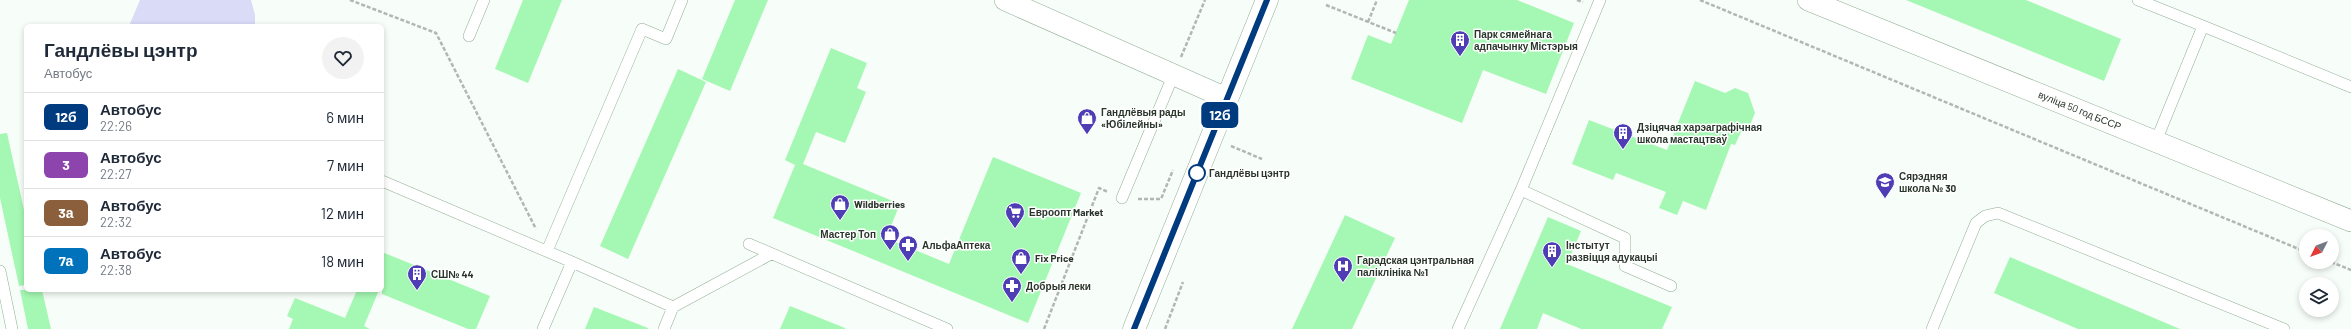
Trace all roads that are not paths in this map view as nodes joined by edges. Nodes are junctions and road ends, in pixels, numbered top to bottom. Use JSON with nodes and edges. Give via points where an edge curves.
{"nodes":[{"id":1,"x":484,"y":0,"type":"edge"},
{"id":2,"x":682,"y":0,"type":"edge"},
{"id":3,"x":1005,"y":0,"type":"edge"},
{"id":4,"x":1267,"y":0,"type":"edge"},
{"id":5,"x":1600,"y":0,"type":"edge"},
{"id":6,"x":1808,"y":0,"type":"edge"},
{"id":7,"x":2138,"y":0,"type":"edge"},
{"id":8,"x":2203,"y":26,"type":"junction"},
{"id":9,"x":469,"y":36,"type":"dead end"},
{"id":10,"x":1173,"y":76,"type":"junction"},
{"id":11,"x":2351,"y":86,"type":"edge"},
{"id":12,"x":1226,"y":98,"type":"junction"},
{"id":13,"x":2156,"y":142,"type":"junction"},
{"id":14,"x":384,"y":182,"type":"edge"},
{"id":15,"x":1521,"y":190,"type":"junction"},
{"id":16,"x":1122,"y":198,"type":"road end"},
{"id":17,"x":2351,"y":221,"type":"edge"},
{"id":18,"x":749,"y":244,"type":"dead end"},
{"id":19,"x":547,"y":251,"type":"junction"},
{"id":20,"x":771,"y":254,"type":"junction"},
{"id":21,"x":572,"y":262,"type":"junction"},
{"id":22,"x":0,"y":271,"type":"edge"},
{"id":23,"x":1670,"y":286,"type":"dead end"},
{"id":24,"x":673,"y":307,"type":"junction"},
{"id":25,"x":12,"y":329,"type":"edge"},
{"id":26,"x":544,"y":329,"type":"edge"},
{"id":27,"x":664,"y":329,"type":"edge"},
{"id":28,"x":947,"y":329,"type":"edge"},
{"id":29,"x":1134,"y":329,"type":"edge"},
{"id":30,"x":1458,"y":329,"type":"edge"},
{"id":31,"x":1932,"y":329,"type":"edge"},
{"id":32,"x":2284,"y":329,"type":"edge"}],
"edges":[{"from":1,"to":9,"type":"lane"},
{"from":2,"to":19,"type":"lane","via":[[666,39],[642,29]]},
{"from":3,"to":10,"type":"street"},
{"from":4,"to":12,"type":"main road"},
{"from":5,"to":15,"type":"lane"},
{"from":6,"to":13,"type":"street","name":"вуліца 50 год БССР"},
{"from":7,"to":8,"type":"lane"},
{"from":8,"to":11,"type":"lane"},
{"from":8,"to":13,"type":"lane"},
{"from":10,"to":12,"type":"street"},
{"from":10,"to":16,"type":"lane"},
{"from":12,"to":29,"type":"main road"},
{"from":13,"to":17,"type":"street","name":"вуліца 50 год БССР"},
{"from":14,"to":19,"type":"lane"},
{"from":15,"to":23,"type":"lane","via":[[1625,238],[1625,266]]},
{"from":15,"to":30,"type":"lane"},
{"from":18,"to":20,"type":"lane"},
{"from":19,"to":21,"type":"lane"},
{"from":20,"to":24,"type":"lane"},
{"from":20,"to":28,"type":"lane"},
{"from":21,"to":24,"type":"lane"},
{"from":21,"to":26,"type":"lane"},
{"from":22,"to":25,"type":"lane"},
{"from":24,"to":27,"type":"lane"},
{"from":31,"to":32,"type":"lane","via":[[1976,223],[1985,216],[1998,213]]}]}
